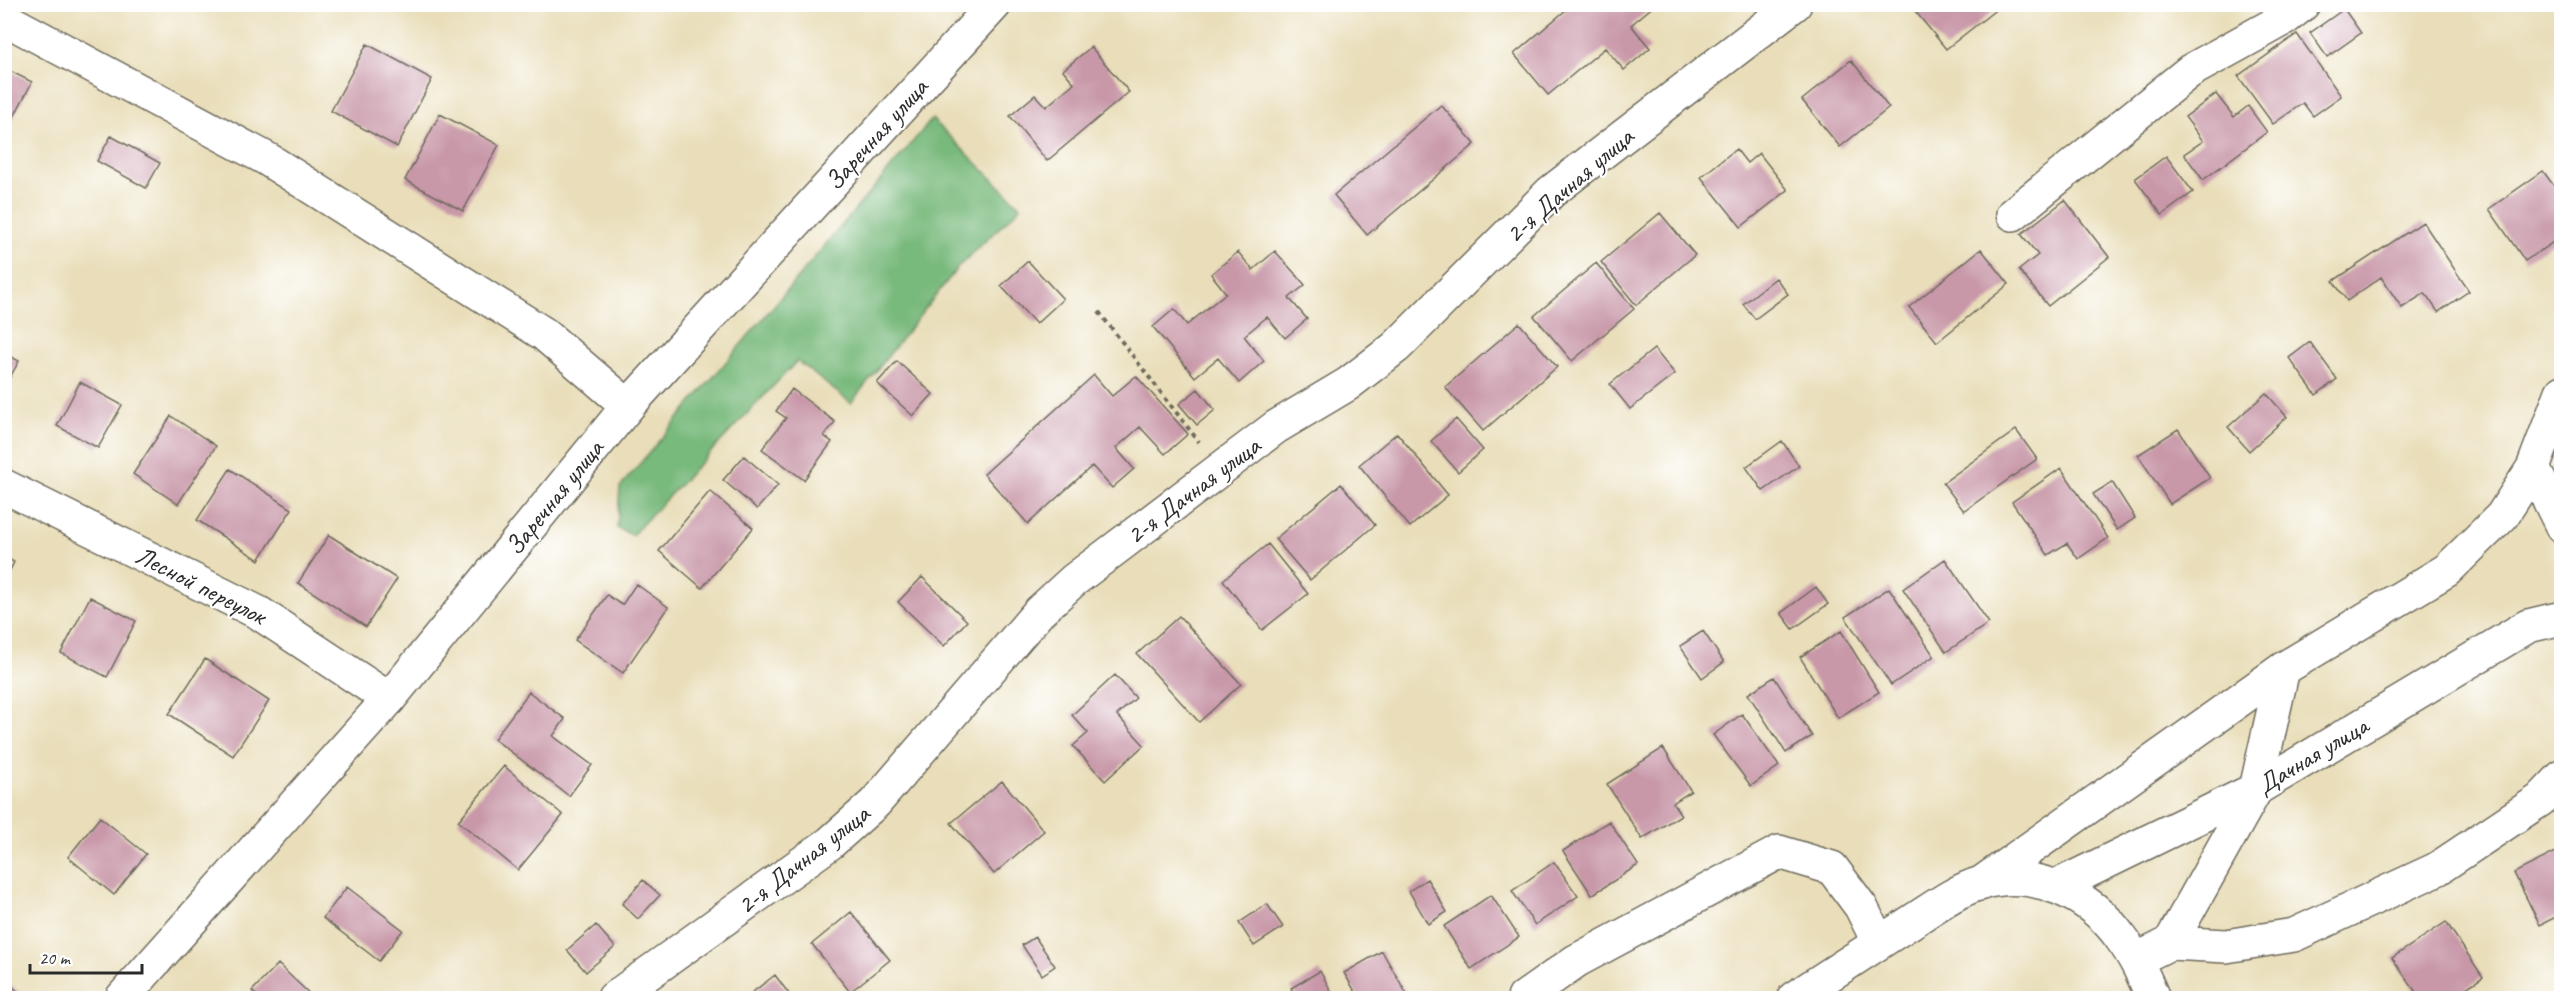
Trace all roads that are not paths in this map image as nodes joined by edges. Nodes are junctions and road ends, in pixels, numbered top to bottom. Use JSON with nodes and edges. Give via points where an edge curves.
{"nodes":[{"id":1,"x":995,"y":4,"type":"edge"},
{"id":2,"x":1795,"y":4,"type":"edge"},
{"id":3,"x":2303,"y":4,"type":"edge"},
{"id":4,"x":4,"y":13,"type":"edge"},
{"id":5,"x":2013,"y":214,"type":"dead end"},
{"id":6,"x":2562,"y":393,"type":"edge"},
{"id":7,"x":628,"y":406,"type":"junction"},
{"id":8,"x":2533,"y":468,"type":"junction"},
{"id":9,"x":4,"y":486,"type":"edge"},
{"id":10,"x":2562,"y":526,"type":"edge"},
{"id":11,"x":2562,"y":618,"type":"edge"},
{"id":12,"x":2283,"y":669,"type":"junction"},
{"id":13,"x":389,"y":699,"type":"junction"},
{"id":14,"x":2562,"y":777,"type":"edge"},
{"id":15,"x":2256,"y":789,"type":"junction"},
{"id":16,"x":1980,"y":884,"type":"junction"},
{"id":17,"x":2056,"y":886,"type":"junction"},
{"id":18,"x":1879,"y":943,"type":"junction"},
{"id":19,"x":2170,"y":943,"type":"junction"},
{"id":20,"x":2136,"y":960,"type":"junction"},
{"id":21,"x":122,"y":999,"type":"edge"},
{"id":22,"x":614,"y":999,"type":"edge"},
{"id":23,"x":1524,"y":999,"type":"edge"},
{"id":24,"x":1794,"y":999,"type":"edge"},
{"id":25,"x":2153,"y":999,"type":"edge"}],
"edges":[{"from":1,"to":7,"type":"street","name":"Заречная улица"},
{"from":2,"to":22,"type":"street","name":"2-я Дачная улица","via":[[1551,192],[1396,347],[1348,384],[1276,427],[1074,580],[1039,612],[875,803],[830,843]]},
{"from":3,"to":5,"type":"street","via":[[2284,19],[2190,71]]},
{"from":4,"to":7,"type":"street","via":[[9,21],[267,159],[544,334]]},
{"from":6,"to":8,"type":"street"},
{"from":7,"to":13,"type":"street","name":"Заречная улица"},
{"from":8,"to":10,"type":"street"},
{"from":8,"to":12,"type":"street","via":[[2502,516],[2447,570]]},
{"from":9,"to":13,"type":"street","name":"Лесной переулок","via":[[259,613]]},
{"from":11,"to":15,"type":"street","name":"Дачная улица","via":[[2528,626]]},
{"from":12,"to":15,"type":"street"},
{"from":12,"to":16,"type":"street"},
{"from":13,"to":21,"type":"street","name":"Заречная улица"},
{"from":14,"to":19,"type":"street","via":[[2540,800],[2436,869],[2294,934],[2226,946]]},
{"from":15,"to":17,"type":"street","name":"Дачная улица"},
{"from":15,"to":19,"type":"street"},
{"from":16,"to":17,"type":"street","via":[[2007,878],[2033,879]]},
{"from":16,"to":18,"type":"street","via":[[1940,903]]},
{"from":17,"to":20,"type":"street","via":[[2100,915]]},
{"from":18,"to":23,"type":"street","via":[[1861,907],[1832,868],[1779,852],[1576,961]]},
{"from":18,"to":24,"type":"street"},
{"from":19,"to":20,"type":"street"},
{"from":20,"to":25,"type":"street"}]}
